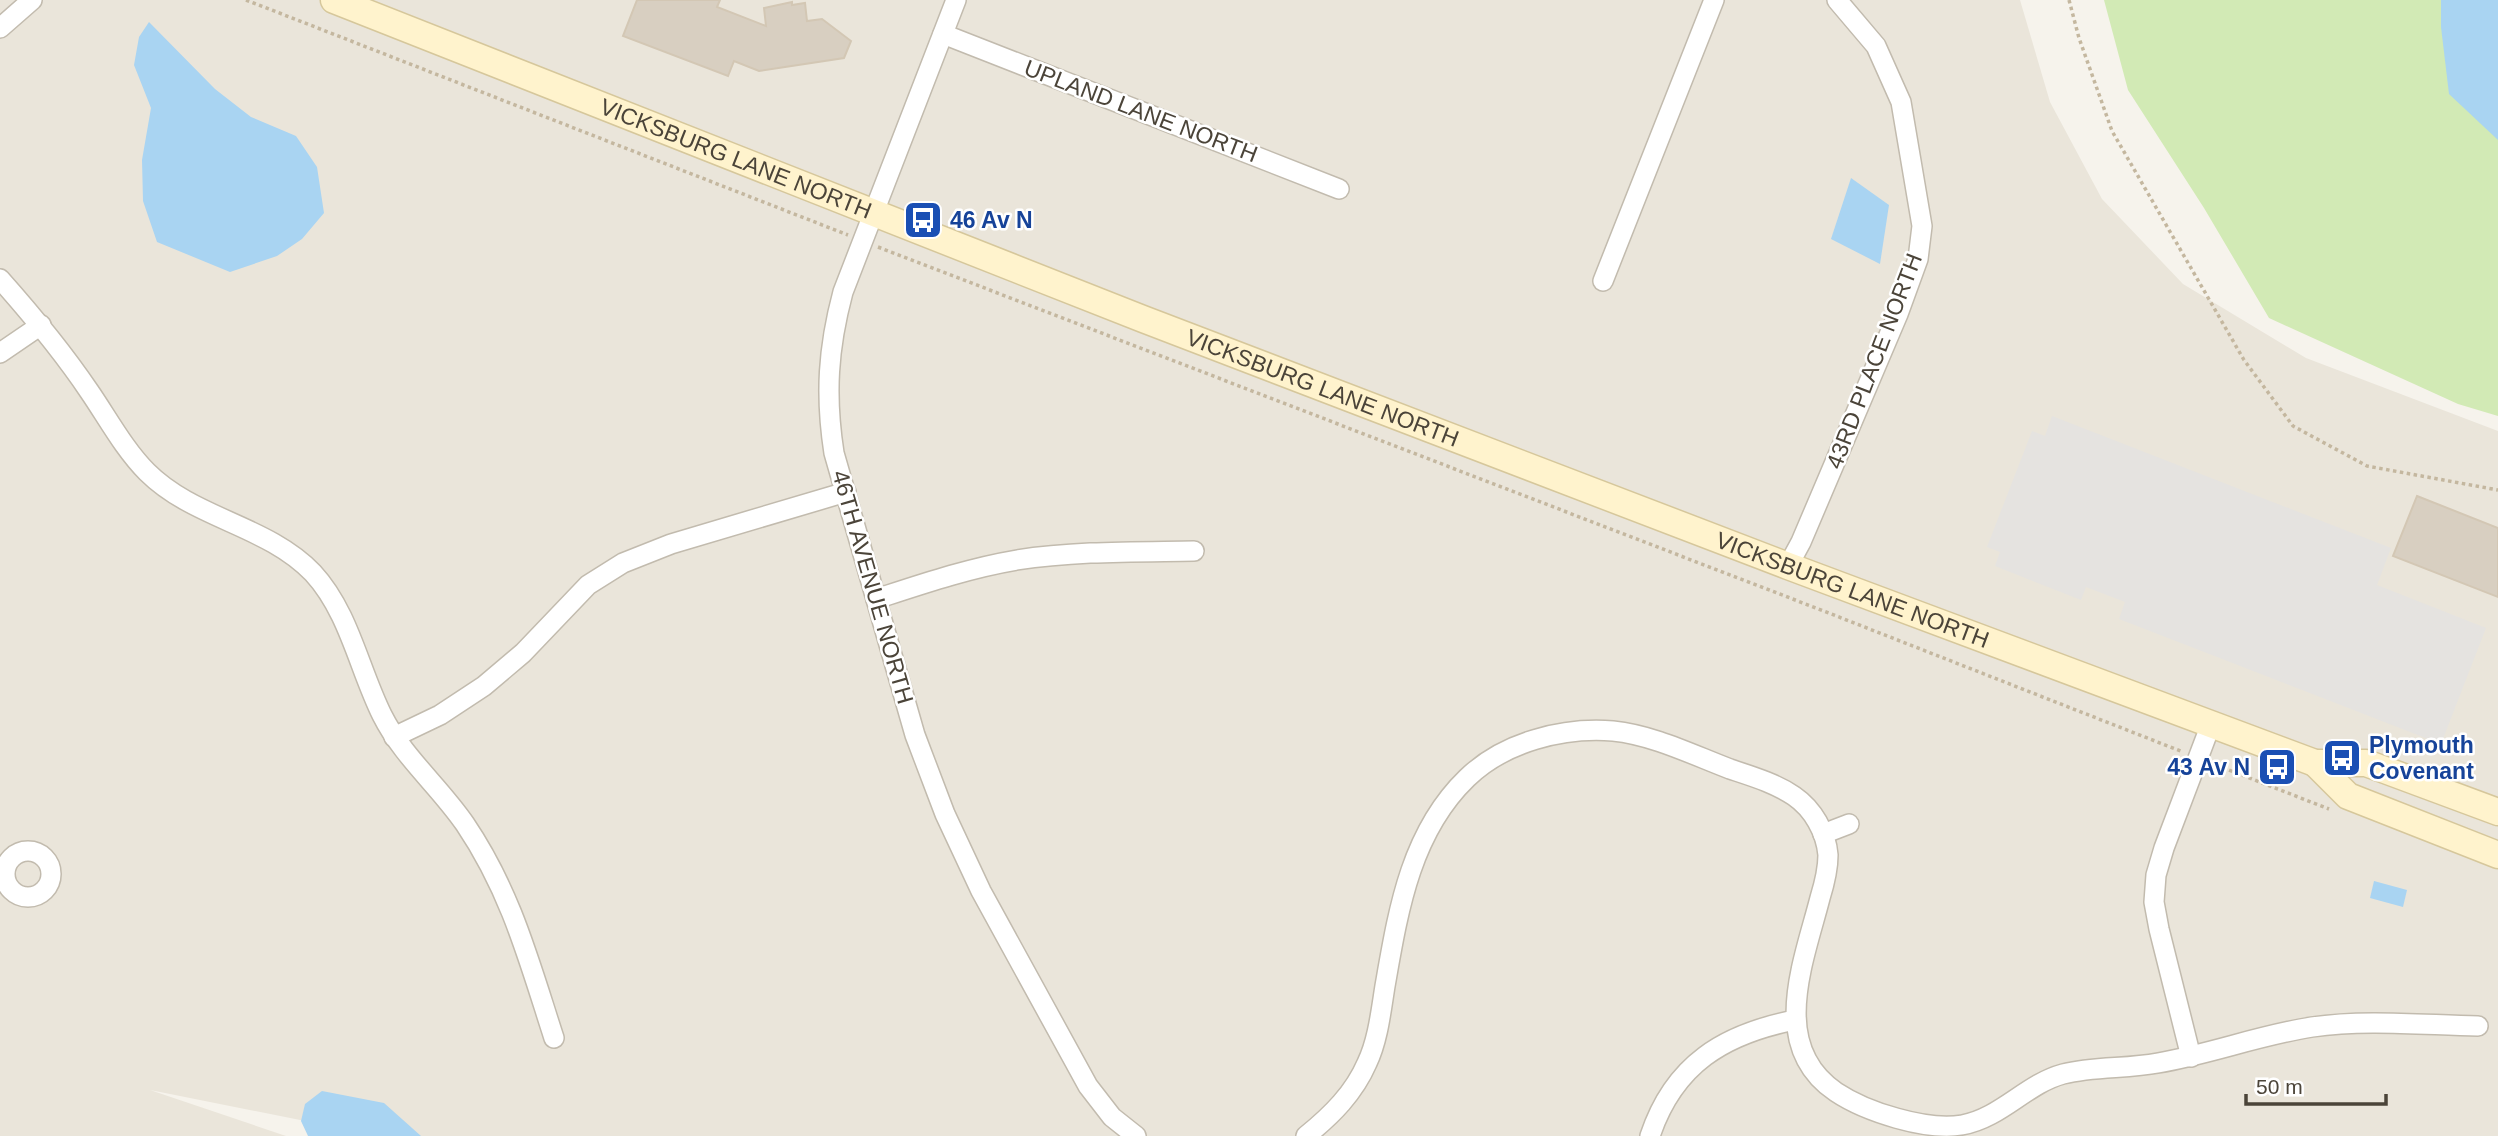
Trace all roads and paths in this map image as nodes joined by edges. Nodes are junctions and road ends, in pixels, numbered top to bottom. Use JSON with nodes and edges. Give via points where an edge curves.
{"nodes":[{"id":1,"x":32,"y":0,"type":"edge"},
{"id":2,"x":246,"y":0,"type":"edge"},
{"id":3,"x":334,"y":0,"type":"edge"},
{"id":4,"x":956,"y":0,"type":"edge"},
{"id":5,"x":1714,"y":0,"type":"edge"},
{"id":6,"x":1837,"y":0,"type":"edge"},
{"id":7,"x":2069,"y":0,"type":"edge"},
{"id":8,"x":0,"y":28,"type":"edge"},
{"id":9,"x":943,"y":34,"type":"junction"},
{"id":10,"x":1339,"y":188,"type":"dead end"},
{"id":11,"x":874,"y":213,"type":"junction"},
{"id":12,"x":863,"y":241,"type":"junction"},
{"id":13,"x":0,"y":279,"type":"edge"},
{"id":14,"x":1603,"y":281,"type":"dead end"},
{"id":15,"x":41,"y":325,"type":"junction"},
{"id":16,"x":0,"y":354,"type":"edge"},
{"id":17,"x":2498,"y":491,"type":"edge"},
{"id":18,"x":846,"y":492,"type":"junction"},
{"id":19,"x":1194,"y":551,"type":"dead end"},
{"id":20,"x":1788,"y":566,"type":"junction"},
{"id":21,"x":876,"y":599,"type":"junction"},
{"id":22,"x":2211,"y":724,"type":"junction"},
{"id":23,"x":394,"y":737,"type":"junction"},
{"id":24,"x":2198,"y":758,"type":"junction"},
{"id":25,"x":2315,"y":763,"type":"junction"},
{"id":26,"x":2333,"y":811,"type":"dead end"},
{"id":27,"x":2498,"y":812,"type":"edge"},
{"id":28,"x":1849,"y":824,"type":"dead end"},
{"id":29,"x":1823,"y":834,"type":"junction"},
{"id":30,"x":2498,"y":855,"type":"edge"},
{"id":31,"x":1795,"y":1020,"type":"junction"},
{"id":32,"x":2479,"y":1026,"type":"dead end"},
{"id":33,"x":554,"y":1038,"type":"dead end"},
{"id":34,"x":2191,"y":1057,"type":"junction"},
{"id":35,"x":1933,"y":1131,"type":"edge"},
{"id":36,"x":1136,"y":1136,"type":"edge"},
{"id":37,"x":1306,"y":1136,"type":"edge"},
{"id":38,"x":1650,"y":1136,"type":"edge"}],
"edges":[{"from":1,"to":8,"type":"street"},
{"from":2,"to":12,"type":"path"},
{"from":3,"to":11,"type":"main road","name":"VICKSBURG LANE NORTH"},
{"from":4,"to":9,"type":"street","name":"46TH AVENUE NORTH"},
{"from":5,"to":14,"type":"street"},
{"from":6,"to":20,"type":"street","name":"43RD PLACE NORTH","via":[[1876,46],[1901,102],[1922,226],[1918,259],[1898,314]]},
{"from":7,"to":17,"type":"path","via":[[2112,131],[2244,360],[2293,426],[2367,466]]},
{"from":9,"to":10,"type":"street","name":"UPLAND LANE NORTH"},
{"from":9,"to":11,"type":"street","name":"46TH AVENUE NORTH"},
{"from":11,"to":12,"type":"street","name":"46TH AVENUE NORTH"},
{"from":11,"to":20,"type":"main road","name":"VICKSBURG LANE NORTH"},
{"from":12,"to":18,"type":"street","name":"46TH AVENUE NORTH","via":[[832,331],[828,371],[828,413]]},
{"from":12,"to":24,"type":"path"},
{"from":13,"to":15,"type":"street"},
{"from":15,"to":16,"type":"street"},
{"from":15,"to":23,"type":"street","via":[[148,472],[192,504],[289,552],[313,574],[337,609]]},
{"from":18,"to":21,"type":"street","name":"46TH AVENUE NORTH"},
{"from":18,"to":23,"type":"street","via":[[671,544],[623,563],[588,585],[484,686],[440,715]]},
{"from":19,"to":21,"type":"street","via":[[1077,553],[1016,560]]},
{"from":20,"to":22,"type":"main road","name":"VICKSBURG LANE NORTH"},
{"from":21,"to":36,"type":"street","name":"46TH AVENUE NORTH","via":[[915,735],[981,891],[1088,1086],[1112,1117]]},
{"from":22,"to":24,"type":"street"},
{"from":22,"to":25,"type":"main road","name":"VICKSBURG LANE NORTH"},
{"from":23,"to":33,"type":"street","via":[[488,859],[508,899]]},
{"from":24,"to":26,"type":"path"},
{"from":24,"to":34,"type":"street","via":[[2164,848],[2154,902]]},
{"from":25,"to":27,"type":"main road","name":"VICKSBURG LANE NORTH","via":[[2366,763]]},
{"from":25,"to":30,"type":"main road","name":"VICKSBURG LANE NORTH","via":[[2348,796]]},
{"from":28,"to":29,"type":"street"},
{"from":29,"to":31,"type":"street","via":[[1828,856],[1825,880],[1798,987]]},
{"from":29,"to":37,"type":"street","via":[[1811,812],[1774,785],[1616,731],[1538,738],[1502,754],[1469,776],[1432,823],[1405,885],[1369,1060],[1353,1090]]},
{"from":31,"to":35,"type":"street","via":[[1813,1070],[1834,1091]]},
{"from":31,"to":38,"type":"street","via":[[1750,1031],[1700,1059],[1670,1094]]},
{"from":32,"to":34,"type":"street","via":[[2318,1026]]},
{"from":34,"to":35,"type":"street","via":[[2057,1076],[1987,1117]]}]}
